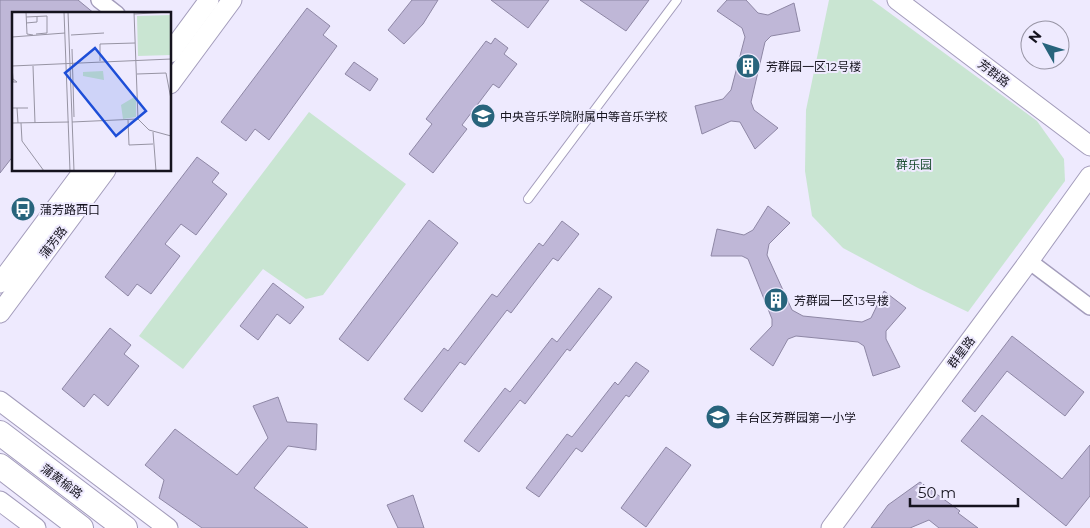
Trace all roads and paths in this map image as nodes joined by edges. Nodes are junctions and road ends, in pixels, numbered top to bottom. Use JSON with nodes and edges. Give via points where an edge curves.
{"nodes":[{"id":1,"x":99,"y":0,"type":"edge"},
{"id":2,"x":210,"y":0,"type":"edge"},
{"id":3,"x":232,"y":0,"type":"edge"},
{"id":4,"x":677,"y":0,"type":"edge"},
{"id":5,"x":897,"y":0,"type":"edge"},
{"id":6,"x":114,"y":12,"type":"edge"},
{"id":7,"x":171,"y":52,"type":"edge"},
{"id":8,"x":171,"y":83,"type":"edge"},
{"id":9,"x":1090,"y":146,"type":"edge"},
{"id":10,"x":83,"y":171,"type":"edge"},
{"id":11,"x":105,"y":171,"type":"edge"},
{"id":12,"x":1090,"y":176,"type":"edge"},
{"id":13,"x":528,"y":199,"type":"dead end"},
{"id":14,"x":1029,"y":261,"type":"junction"},
{"id":15,"x":0,"y":283,"type":"edge"},
{"id":16,"x":1090,"y":307,"type":"edge"},
{"id":17,"x":0,"y":313,"type":"edge"},
{"id":18,"x":0,"y":401,"type":"edge"},
{"id":19,"x":0,"y":433,"type":"edge"},
{"id":20,"x":0,"y":466,"type":"edge"},
{"id":21,"x":0,"y":501,"type":"edge"},
{"id":22,"x":36,"y":528,"type":"edge"},
{"id":23,"x":82,"y":528,"type":"edge"},
{"id":24,"x":125,"y":528,"type":"edge"},
{"id":25,"x":168,"y":528,"type":"edge"},
{"id":26,"x":831,"y":528,"type":"edge"}],
"edges":[{"from":1,"to":6,"type":"street"},
{"from":2,"to":7,"type":"street"},
{"from":3,"to":8,"type":"street"},
{"from":4,"to":13,"type":"lane"},
{"from":5,"to":9,"type":"street","name":"芳群路"},
{"from":10,"to":15,"type":"street","name":"蒲芳路"},
{"from":11,"to":17,"type":"street","name":"蒲芳路"},
{"from":12,"to":14,"type":"street","name":"群星路"},
{"from":14,"to":16,"type":"street"},
{"from":14,"to":26,"type":"street","name":"群星路"},
{"from":18,"to":25,"type":"street"},
{"from":19,"to":24,"type":"main road","name":"蒲黄榆路"},
{"from":20,"to":23,"type":"main road","name":"蒲黄榆路"},
{"from":21,"to":22,"type":"street"}]}
